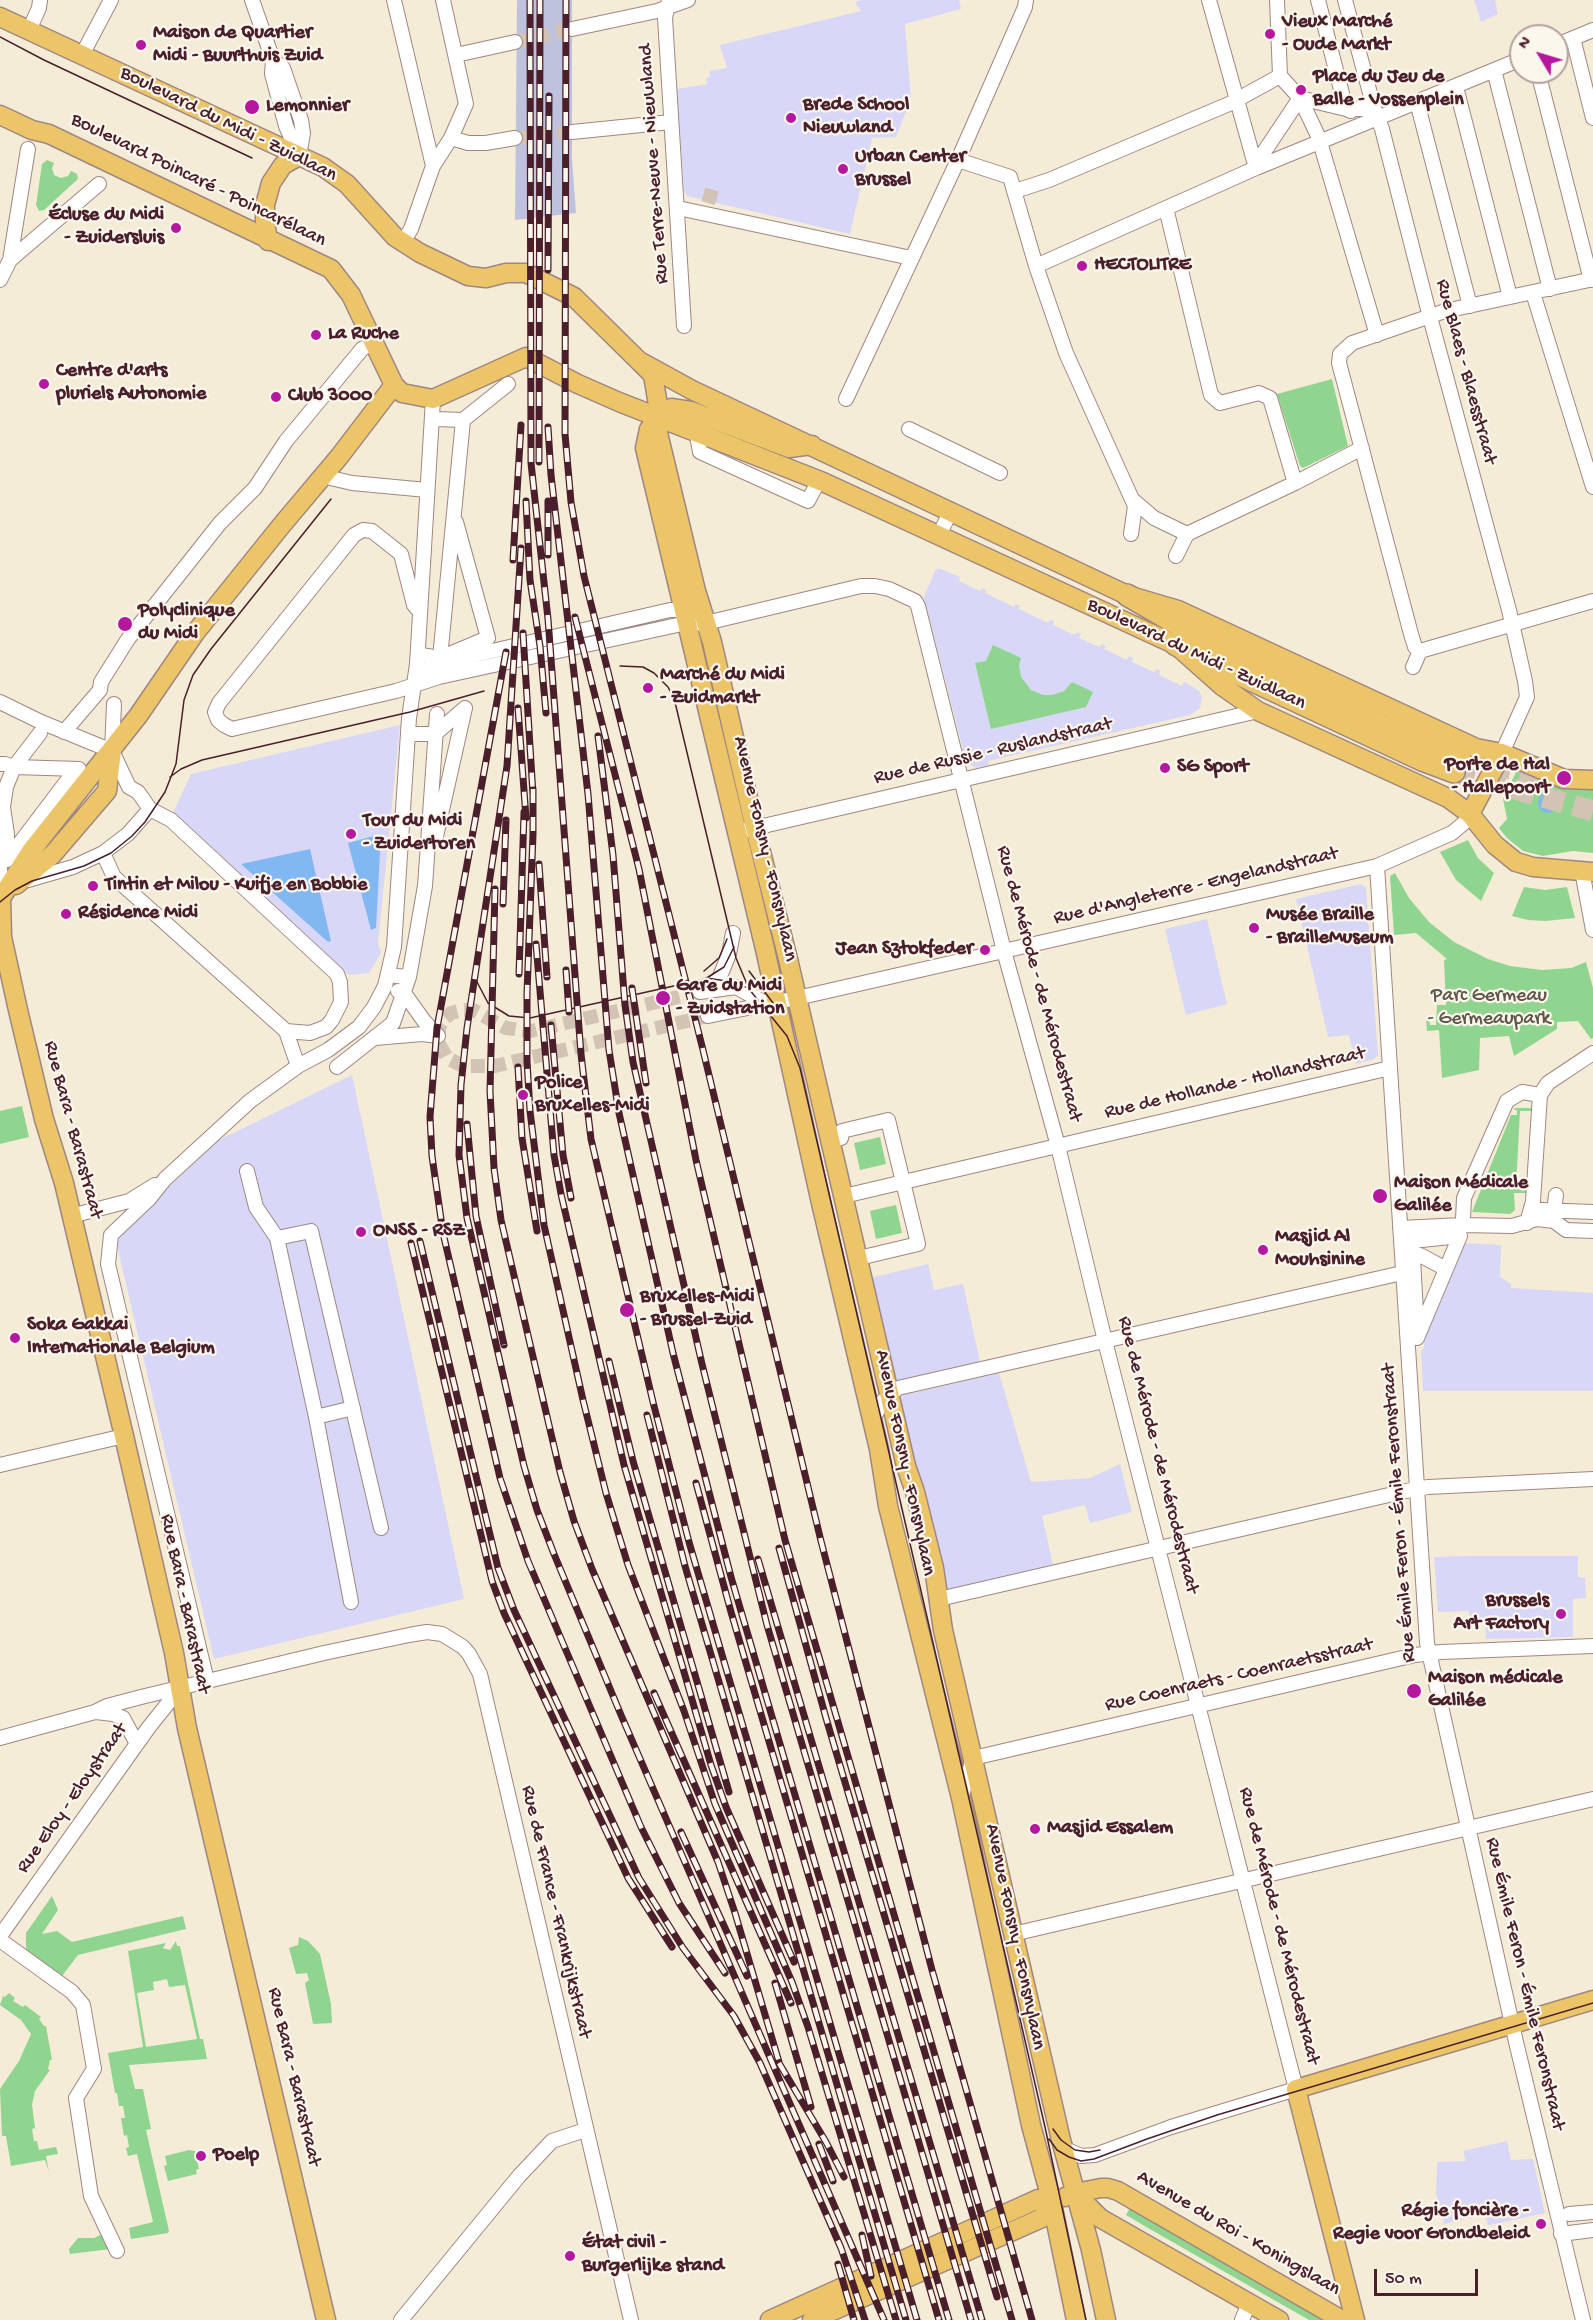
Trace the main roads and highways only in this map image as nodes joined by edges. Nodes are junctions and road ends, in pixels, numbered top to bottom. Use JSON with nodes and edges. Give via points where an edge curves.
{"nodes":[{"id":1,"x":0,"y":17,"type":"edge"},
{"id":2,"x":0,"y":115,"type":"edge"},
{"id":3,"x":299,"y":156,"type":"junction"},
{"id":4,"x":268,"y":241,"type":"junction"},
{"id":5,"x":639,"y":361,"type":"junction"},
{"id":6,"x":398,"y":389,"type":"junction"},
{"id":7,"x":660,"y":417,"type":"junction"},
{"id":8,"x":812,"y":445,"type":"junction"},
{"id":9,"x":1127,"y":595,"type":"junction"},
{"id":10,"x":692,"y":619,"type":"junction"},
{"id":11,"x":1176,"y":645,"type":"junction"},
{"id":12,"x":1502,"y":753,"type":"junction"},
{"id":13,"x":1593,"y":780,"type":"edge"},
{"id":14,"x":1470,"y":814,"type":"junction"},
{"id":15,"x":746,"y":830,"type":"junction"},
{"id":16,"x":1588,"y":871,"type":"edge"},
{"id":17,"x":0,"y":898,"type":"edge"},
{"id":18,"x":1593,"y":2000,"type":"edge"},
{"id":19,"x":1075,"y":2193,"type":"junction"},
{"id":20,"x":1052,"y":2203,"type":"junction"},
{"id":21,"x":1246,"y":2312,"type":"edge"},
{"id":22,"x":326,"y":2320,"type":"edge"},
{"id":23,"x":770,"y":2320,"type":"edge"},
{"id":24,"x":812,"y":2320,"type":"edge"},
{"id":25,"x":1076,"y":2320,"type":"edge"},
{"id":26,"x":1106,"y":2320,"type":"edge"},
{"id":27,"x":1278,"y":2320,"type":"edge"},
{"id":28,"x":1342,"y":2320,"type":"edge"},
{"id":29,"x":1355,"y":2320,"type":"edge"}],
"edges":[{"from":1,"to":3,"type":"main road","name":"Boulevard du Midi - Zuidlaan"},
{"from":2,"to":4,"type":"main road","name":"Boulevard Poincaré - Poincarélaan","via":[[49,134]]},
{"from":3,"to":4,"type":"main road","via":[[284,165],[271,183],[265,205]]},
{"from":3,"to":5,"type":"main road","name":"Boulevard du Midi - Zuidlaan","via":[[347,184],[403,242],[468,276],[526,273],[574,297]]},
{"from":4,"to":6,"type":"main road","name":"Boulevard Poincaré - Poincarélaan","via":[[331,269],[351,295]]},
{"from":5,"to":7,"type":"main road","via":[[653,375]]},
{"from":5,"to":8,"type":"main road","name":"Boulevard du Midi - Zuidlaan"},
{"from":6,"to":7,"type":"main road","name":"Boulevard du Midi - Zuidlaan","via":[[433,399],[526,357],[578,384]]},
{"from":6,"to":17,"type":"main road","via":[[195,633],[112,751],[107,791],[53,854]]},
{"from":7,"to":8,"type":"main road","name":"Boulevard du Midi - Zuidlaan","via":[[671,408],[691,411],[789,448]]},
{"from":7,"to":10,"type":"main road","via":[[658,433]]},
{"from":7,"to":10,"type":"main road","via":[[650,429],[645,448]]},
{"from":7,"to":11,"type":"main road","name":"Boulevard du Midi - Zuidlaan","via":[[819,480]]},
{"from":8,"to":9,"type":"main road","name":"Boulevard du Midi - Zuidlaan"},
{"from":9,"to":11,"type":"highway","name":"Boulevard du Midi - Zuidlaan","via":[[1222,648],[1457,765],[1422,760]]},
{"from":9,"to":12,"type":"main road","name":"Boulevard du Midi - Zuidlaan","via":[[1178,610],[1476,748]]},
{"from":10,"to":15,"type":"main road","name":"Avenue Fonsny - Fonsnylaan"},
{"from":11,"to":14,"type":"main road","via":[[1222,686],[1258,711],[1448,798]]},
{"from":12,"to":13,"type":"main road","name":"Boulevard du Midi - Zuidlaan","via":[[1564,779]]},
{"from":12,"to":14,"type":"main road"},
{"from":14,"to":16,"type":"main road","via":[[1495,845],[1516,862]]},
{"from":15,"to":19,"type":"main road","name":"Avenue Fonsny - Fonsnylaan","via":[[797,998],[906,1466],[931,1557],[943,1629]]},
{"from":15,"to":20,"type":"main road","name":"Avenue Fonsny - Fonsnylaan","via":[[772,1003],[961,1797],[1031,2125]]},
{"from":17,"to":22,"type":"main road","name":"Rue Bara - Barastraat","via":[[6,955],[124,1436],[189,1737]]},
{"from":18,"to":29,"type":"main road","name":"Rue de Mérode - de Mérodestraat","via":[[1296,2089]]},
{"from":19,"to":20,"type":"main road","name":"Avenue du Roi - Koningslaan"},
{"from":19,"to":21,"type":"main road","via":[[1100,2218]]},
{"from":19,"to":26,"type":"main road","name":"Avenue Fonsny - Fonsnylaan"},
{"from":19,"to":28,"type":"main road","name":"Avenue du Roi - Koningslaan","via":[[1108,2188],[1122,2193]]},
{"from":20,"to":23,"type":"main road","via":[[1038,2199]]},
{"from":20,"to":24,"type":"main road","via":[[1042,2218]]},
{"from":20,"to":25,"type":"main road","name":"Avenue Fonsny - Fonsnylaan"},
{"from":21,"to":27,"type":"main road"}]}
